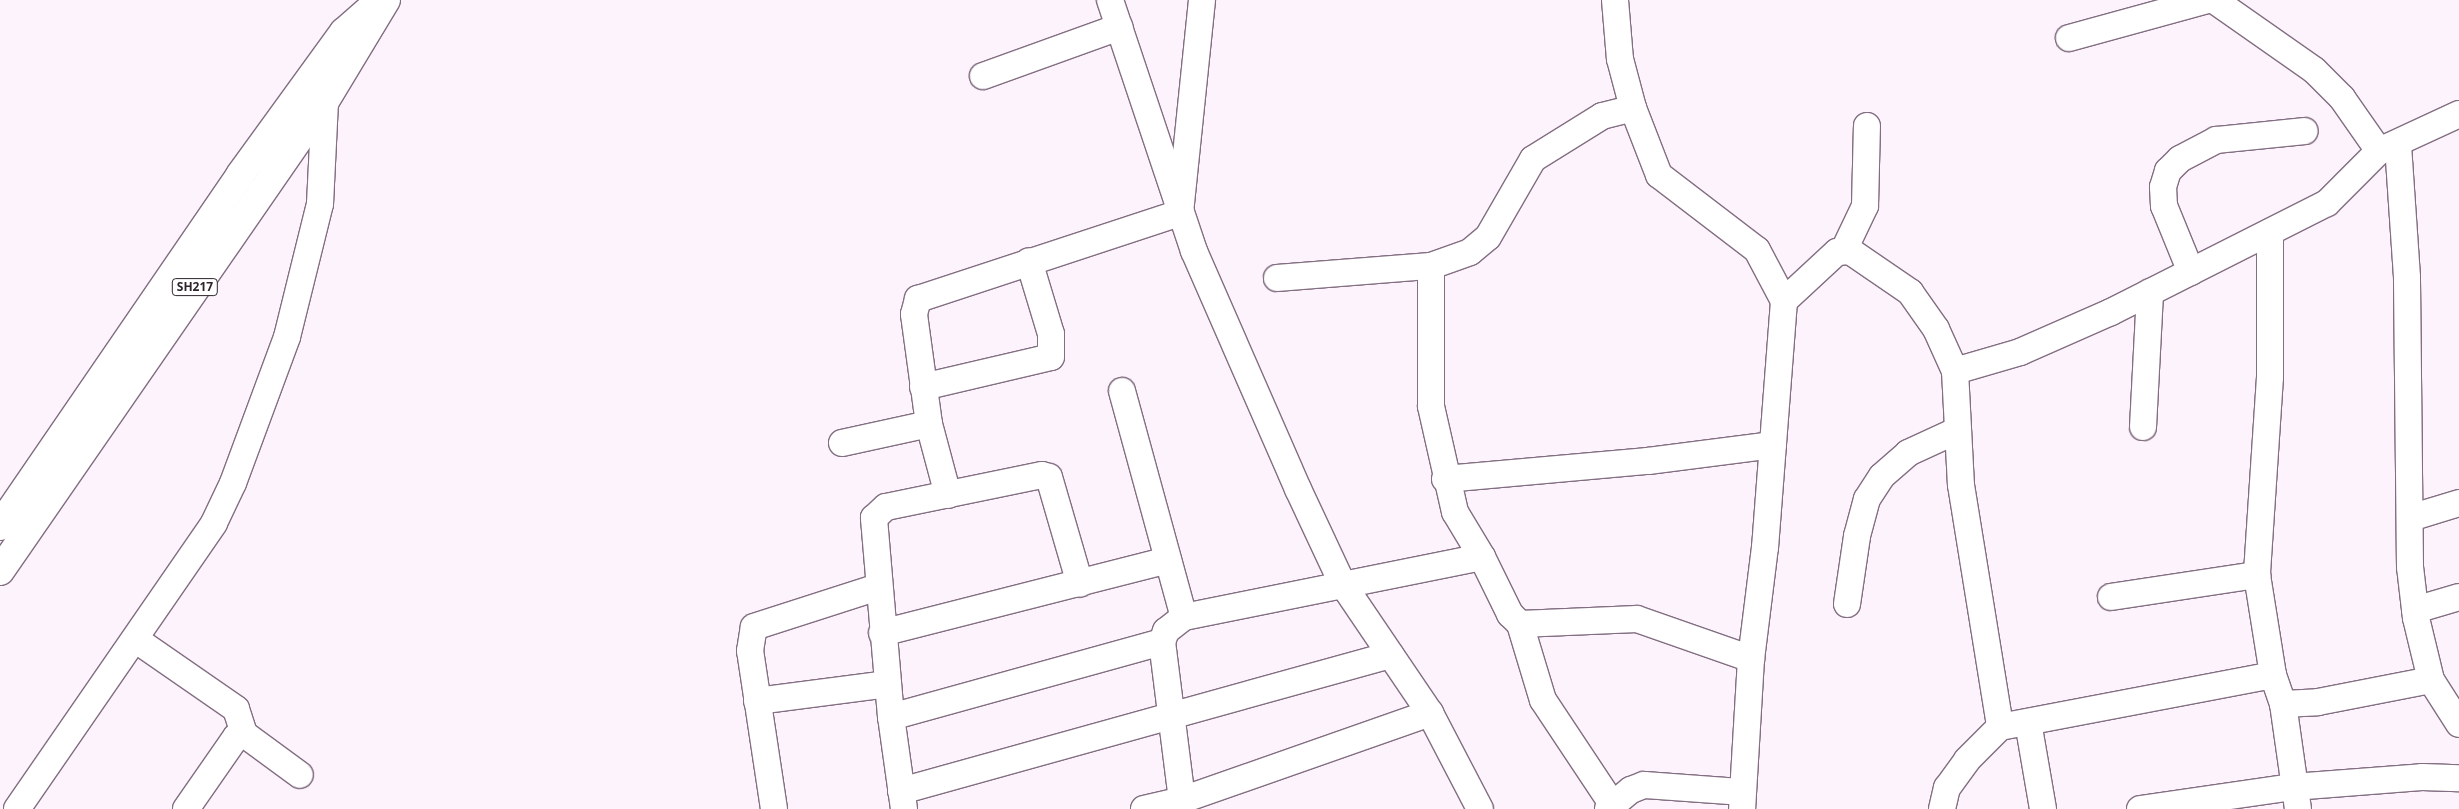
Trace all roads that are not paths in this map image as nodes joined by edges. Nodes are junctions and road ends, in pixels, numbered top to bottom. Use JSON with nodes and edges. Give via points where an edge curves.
{"nodes":[{"id":1,"x":380,"y":0,"type":"edge"},
{"id":2,"x":386,"y":0,"type":"edge"},
{"id":3,"x":1110,"y":0,"type":"edge"},
{"id":4,"x":1202,"y":0,"type":"edge"},
{"id":5,"x":1615,"y":0,"type":"edge"},
{"id":6,"x":2208,"y":0,"type":"edge"},
{"id":7,"x":2214,"y":0,"type":"edge"},
{"id":8,"x":1119,"y":27,"type":"junction"},
{"id":9,"x":2069,"y":38,"type":"dead end"},
{"id":10,"x":983,"y":76,"type":"dead end"},
{"id":11,"x":325,"y":101,"type":"junction"},
{"id":12,"x":1633,"y":108,"type":"junction"},
{"id":13,"x":2459,"y":114,"type":"edge"},
{"id":14,"x":1867,"y":126,"type":"dead end"},
{"id":15,"x":2305,"y":131,"type":"dead end"},
{"id":16,"x":2389,"y":148,"type":"junction"},
{"id":17,"x":1180,"y":213,"type":"junction"},
{"id":18,"x":2270,"y":232,"type":"junction"},
{"id":19,"x":1844,"y":250,"type":"junction"},
{"id":20,"x":1029,"y":261,"type":"junction"},
{"id":21,"x":1432,"y":266,"type":"junction"},
{"id":22,"x":2190,"y":272,"type":"junction"},
{"id":23,"x":1278,"y":278,"type":"dead end"},
{"id":24,"x":2150,"y":292,"type":"junction"},
{"id":25,"x":1784,"y":301,"type":"junction"},
{"id":26,"x":1955,"y":371,"type":"junction"},
{"id":27,"x":924,"y":387,"type":"junction"},
{"id":28,"x":1122,"y":391,"type":"dead end"},
{"id":29,"x":929,"y":424,"type":"junction"},
{"id":30,"x":2143,"y":427,"type":"dead end"},
{"id":31,"x":1958,"y":430,"type":"junction"},
{"id":32,"x":842,"y":443,"type":"dead end"},
{"id":33,"x":1773,"y":445,"type":"junction"},
{"id":34,"x":1445,"y":479,"type":"junction"},
{"id":35,"x":948,"y":494,"type":"junction"},
{"id":36,"x":2459,"y":503,"type":"edge"},
{"id":37,"x":2410,"y":518,"type":"junction"},
{"id":38,"x":0,"y":526,"type":"edge"},
{"id":39,"x":1482,"y":557,"type":"junction"},
{"id":40,"x":1168,"y":560,"type":"junction"},
{"id":41,"x":0,"y":571,"type":"edge"},
{"id":42,"x":2257,"y":575,"type":"junction"},
{"id":43,"x":1342,"y":583,"type":"junction"},
{"id":44,"x":1080,"y":584,"type":"junction"},
{"id":45,"x":878,"y":587,"type":"junction"},
{"id":46,"x":2459,"y":596,"type":"edge"},
{"id":47,"x":2111,"y":597,"type":"dead end"},
{"id":48,"x":1847,"y":604,"type":"dead end"},
{"id":49,"x":2415,"y":610,"type":"junction"},
{"id":50,"x":1184,"y":617,"type":"junction"},
{"id":51,"x":1520,"y":624,"type":"junction"},
{"id":52,"x":882,"y":632,"type":"junction"},
{"id":53,"x":135,"y":639,"type":"junction"},
{"id":54,"x":1162,"y":642,"type":"junction"},
{"id":55,"x":1390,"y":655,"type":"junction"},
{"id":56,"x":1751,"y":659,"type":"junction"},
{"id":57,"x":2273,"y":675,"type":"junction"},
{"id":58,"x":2431,"y":680,"type":"junction"},
{"id":59,"x":888,"y":684,"type":"junction"},
{"id":60,"x":757,"y":701,"type":"junction"},
{"id":61,"x":2283,"y":704,"type":"junction"},
{"id":62,"x":1430,"y":713,"type":"junction"},
{"id":63,"x":891,"y":717,"type":"junction"},
{"id":64,"x":1170,"y":718,"type":"junction"},
{"id":65,"x":2028,"y":722,"type":"junction"},
{"id":66,"x":2459,"y":724,"type":"edge"},
{"id":67,"x":2000,"y":727,"type":"junction"},
{"id":68,"x":244,"y":734,"type":"junction"},
{"id":69,"x":300,"y":775,"type":"dead end"},
{"id":70,"x":2459,"y":778,"type":"edge"},
{"id":71,"x":2296,"y":798,"type":"edge"},
{"id":72,"x":902,"y":800,"type":"edge"},
{"id":73,"x":1182,"y":800,"type":"junction"},
{"id":74,"x":1741,"y":801,"type":"edge"},
{"id":75,"x":0,"y":804,"type":"edge"},
{"id":76,"x":1610,"y":806,"type":"edge"},
{"id":77,"x":8,"y":809,"type":"edge"},
{"id":78,"x":17,"y":809,"type":"edge"},
{"id":79,"x":186,"y":809,"type":"edge"},
{"id":80,"x":774,"y":809,"type":"edge"},
{"id":81,"x":1144,"y":809,"type":"edge"},
{"id":82,"x":1480,"y":809,"type":"edge"},
{"id":83,"x":1942,"y":809,"type":"edge"},
{"id":84,"x":2043,"y":809,"type":"edge"},
{"id":85,"x":2140,"y":809,"type":"edge"}],
"edges":[{"from":1,"to":38,"type":"main road","number":"SH217","via":[[344,32],[240,175]]},
{"from":2,"to":11,"type":"main road","number":"SH217"},
{"from":3,"to":8,"type":"street"},
{"from":4,"to":17,"type":"street"},
{"from":5,"to":12,"type":"street","via":[[1620,59]]},
{"from":6,"to":9,"type":"street"},
{"from":7,"to":16,"type":"street","via":[[2314,70]]},
{"from":8,"to":10,"type":"street"},
{"from":8,"to":17,"type":"street"},
{"from":11,"to":41,"type":"main road","number":"SH217"},
{"from":11,"to":53,"type":"street","via":[[320,204],[288,337],[214,523]]},
{"from":12,"to":21,"type":"street","via":[[1602,116],[1533,159],[1488,237],[1470,252]]},
{"from":12,"to":25,"type":"street","via":[[1659,175],[1757,250]]},
{"from":13,"to":16,"type":"street"},
{"from":14,"to":19,"type":"street","via":[[1865,206]]},
{"from":15,"to":22,"type":"street","via":[[2216,140],[2180,159],[2168,171],[2163,187],[2164,206]]},
{"from":16,"to":18,"type":"street","via":[[2327,203]]},
{"from":16,"to":37,"type":"street","via":[[2407,277]]},
{"from":17,"to":20,"type":"street"},
{"from":17,"to":43,"type":"street"},
{"from":18,"to":22,"type":"street"},
{"from":18,"to":42,"type":"street","via":[[2270,377]]},
{"from":19,"to":25,"type":"street","via":[[1837,252]]},
{"from":19,"to":26,"type":"street","via":[[1910,292],[1936,329]]},
{"from":20,"to":27,"type":"street","via":[[918,299],[914,314]]},
{"from":20,"to":27,"type":"street","via":[[1051,334],[1051,357]]},
{"from":21,"to":23,"type":"street"},
{"from":21,"to":34,"type":"street","via":[[1431,406]]},
{"from":22,"to":24,"type":"street"},
{"from":24,"to":26,"type":"street","via":[[2020,352]]},
{"from":24,"to":30,"type":"street"},
{"from":25,"to":33,"type":"street"},
{"from":26,"to":31,"type":"street"},
{"from":27,"to":29,"type":"street"},
{"from":28,"to":40,"type":"street"},
{"from":29,"to":32,"type":"street"},
{"from":29,"to":35,"type":"street"},
{"from":31,"to":48,"type":"street","via":[[1908,453],[1882,476],[1867,499],[1857,536]]},
{"from":31,"to":67,"type":"street","via":[[1960,486]]},
{"from":33,"to":34,"type":"street","via":[[1648,461]]},
{"from":33,"to":56,"type":"street"},
{"from":34,"to":39,"type":"street","via":[[1455,512]]},
{"from":35,"to":44,"type":"street","via":[[1050,477]]},
{"from":35,"to":45,"type":"street","via":[[886,507],[874,518]]},
{"from":36,"to":37,"type":"street"},
{"from":37,"to":49,"type":"street"},
{"from":39,"to":43,"type":"street"},
{"from":39,"to":51,"type":"street","via":[[1510,614]]},
{"from":40,"to":44,"type":"street"},
{"from":40,"to":50,"type":"street"},
{"from":42,"to":47,"type":"street"},
{"from":42,"to":57,"type":"street"},
{"from":43,"to":50,"type":"street"},
{"from":43,"to":55,"type":"street"},
{"from":44,"to":52,"type":"street"},
{"from":45,"to":52,"type":"street"},
{"from":45,"to":60,"type":"street","via":[[754,627],[750,651]]},
{"from":46,"to":49,"type":"street"},
{"from":49,"to":58,"type":"street"},
{"from":50,"to":54,"type":"street","via":[[1166,631]]},
{"from":51,"to":56,"type":"street","via":[[1637,619]]},
{"from":51,"to":76,"type":"street","via":[[1543,700]]},
{"from":52,"to":59,"type":"street"},
{"from":53,"to":68,"type":"street","via":[[236,709]]},
{"from":53,"to":78,"type":"street"},
{"from":54,"to":63,"type":"street"},
{"from":54,"to":64,"type":"street"},
{"from":55,"to":62,"type":"street"},
{"from":55,"to":64,"type":"street"},
{"from":56,"to":74,"type":"street"},
{"from":57,"to":61,"type":"street"},
{"from":57,"to":65,"type":"street"},
{"from":58,"to":61,"type":"street","via":[[2318,702]]},
{"from":58,"to":66,"type":"street"},
{"from":59,"to":60,"type":"street"},
{"from":59,"to":63,"type":"street"},
{"from":60,"to":80,"type":"street"},
{"from":61,"to":71,"type":"street"},
{"from":62,"to":73,"type":"street"},
{"from":62,"to":82,"type":"street"},
{"from":63,"to":72,"type":"street"},
{"from":64,"to":72,"type":"street"},
{"from":64,"to":73,"type":"street"},
{"from":65,"to":67,"type":"street"},
{"from":65,"to":84,"type":"street"},
{"from":67,"to":83,"type":"street","via":[[1967,760],[1947,788]]},
{"from":68,"to":69,"type":"street"},
{"from":68,"to":79,"type":"street","via":[[236,737]]},
{"from":70,"to":71,"type":"street","via":[[2422,777]]},
{"from":71,"to":85,"type":"street"},
{"from":73,"to":81,"type":"street"},
{"from":74,"to":76,"type":"street","via":[[1644,785]]},
{"from":75,"to":77,"type":"street"}]}
